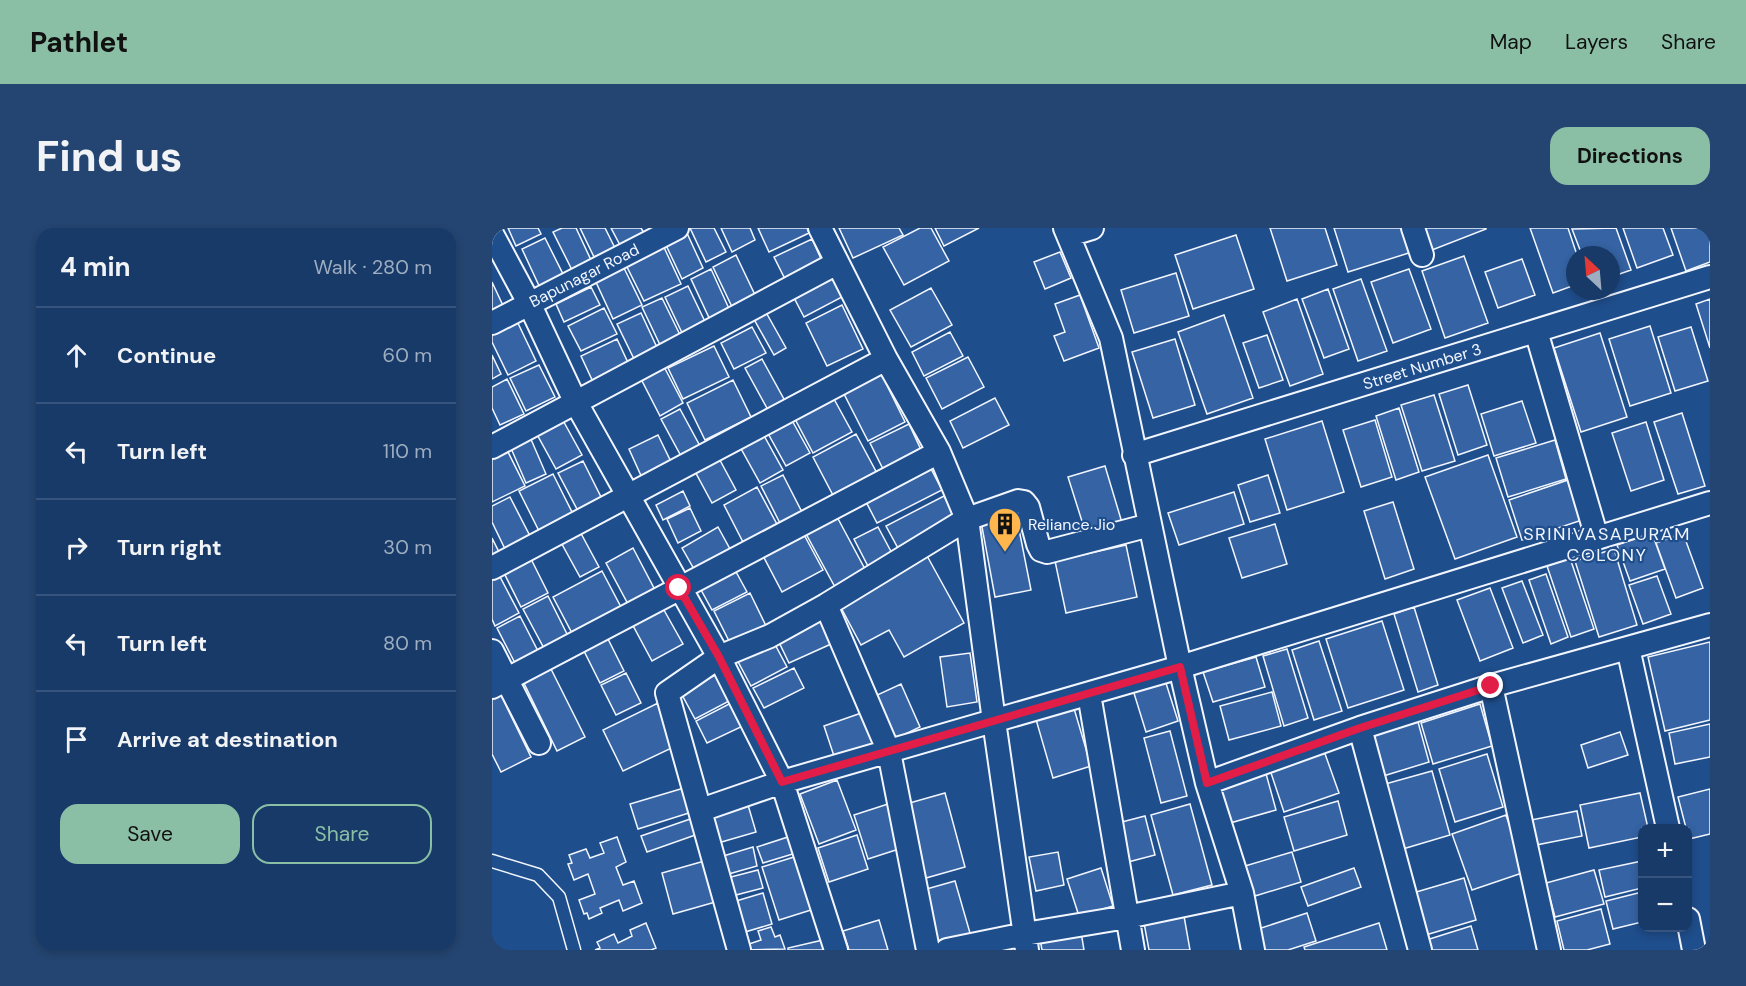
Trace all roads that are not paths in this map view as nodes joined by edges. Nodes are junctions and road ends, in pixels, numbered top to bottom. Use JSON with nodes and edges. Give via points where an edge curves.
{"nodes":[{"id":1,"x":677,"y":228,"type":"edge"},
{"id":2,"x":820,"y":228,"type":"edge"},
{"id":3,"x":1092,"y":228,"type":"edge"},
{"id":4,"x":1413,"y":228,"type":"edge"},
{"id":5,"x":1067,"y":231,"type":"edge"},
{"id":6,"x":492,"y":234,"type":"edge"},
{"id":7,"x":1422,"y":255,"type":"dead end"},
{"id":8,"x":837,"y":263,"type":"junction"},
{"id":9,"x":1710,"y":278,"type":"edge"},
{"id":10,"x":529,"y":303,"type":"junction"},
{"id":11,"x":492,"y":323,"type":"edge"},
{"id":12,"x":1536,"y":331,"type":"junction"},
{"id":13,"x":886,"y":359,"type":"junction"},
{"id":14,"x":575,"y":401,"type":"junction"},
{"id":15,"x":492,"y":447,"type":"edge"},
{"id":16,"x":939,"y":452,"type":"junction"},
{"id":17,"x":1134,"y":455,"type":"junction"},
{"id":18,"x":629,"y":496,"type":"junction"},
{"id":19,"x":1710,"y":503,"type":"edge"},
{"id":20,"x":967,"y":519,"type":"junction"},
{"id":21,"x":1150,"y":525,"type":"junction"},
{"id":22,"x":1597,"y":537,"type":"junction"},
{"id":23,"x":492,"y":568,"type":"edge"},
{"id":24,"x":679,"y":588,"type":"junction"},
{"id":25,"x":826,"y":605,"type":"junction"},
{"id":26,"x":1710,"y":625,"type":"edge"},
{"id":27,"x":1628,"y":648,"type":"junction"},
{"id":28,"x":492,"y":651,"type":"edge"},
{"id":29,"x":719,"y":657,"type":"junction"},
{"id":30,"x":1180,"y":667,"type":"junction"},
{"id":31,"x":500,"y":683,"type":"edge"},
{"id":32,"x":1491,"y":686,"type":"junction"},
{"id":33,"x":1089,"y":694,"type":"junction"},
{"id":34,"x":993,"y":721,"type":"junction"},
{"id":35,"x":1360,"y":728,"type":"junction"},
{"id":36,"x":538,"y":743,"type":"dead end"},
{"id":37,"x":889,"y":752,"type":"junction"},
{"id":38,"x":782,"y":782,"type":"junction"},
{"id":39,"x":1207,"y":783,"type":"junction"},
{"id":40,"x":701,"y":810,"type":"junction"},
{"id":41,"x":1667,"y":824,"type":"edge"},
{"id":42,"x":492,"y":861,"type":"edge"},
{"id":43,"x":1242,"y":893,"type":"junction"},
{"id":44,"x":1127,"y":917,"type":"junction"},
{"id":45,"x":1691,"y":932,"type":"edge"},
{"id":46,"x":1026,"y":942,"type":"edge"},
{"id":47,"x":574,"y":950,"type":"edge"},
{"id":48,"x":739,"y":950,"type":"edge"},
{"id":49,"x":836,"y":950,"type":"edge"},
{"id":50,"x":928,"y":950,"type":"edge"},
{"id":51,"x":947,"y":950,"type":"edge"},
{"id":52,"x":1133,"y":950,"type":"edge"},
{"id":53,"x":1253,"y":950,"type":"edge"},
{"id":54,"x":1419,"y":950,"type":"edge"},
{"id":55,"x":1549,"y":950,"type":"edge"},
{"id":56,"x":1694,"y":950,"type":"edge"}],
"edges":[{"from":1,"to":10,"type":"street","name":"Bapunagar Road"},
{"from":2,"to":8,"type":"street"},
{"from":3,"to":5,"type":"street"},
{"from":4,"to":7,"type":"street"},
{"from":5,"to":17,"type":"street","via":[[1111,338]]},
{"from":6,"to":10,"type":"street"},
{"from":8,"to":13,"type":"street"},
{"from":8,"to":14,"type":"street"},
{"from":9,"to":12,"type":"street","name":"Street Number 3"},
{"from":10,"to":11,"type":"street","name":"Bapunagar Road"},
{"from":10,"to":14,"type":"street"},
{"from":12,"to":17,"type":"street","name":"Street Number 3"},
{"from":12,"to":22,"type":"street"},
{"from":13,"to":16,"type":"street"},
{"from":13,"to":18,"type":"street"},
{"from":14,"to":15,"type":"street"},
{"from":14,"to":18,"type":"street"},
{"from":16,"to":20,"type":"street"},
{"from":16,"to":24,"type":"street"},
{"from":17,"to":21,"type":"street"},
{"from":18,"to":23,"type":"street"},
{"from":18,"to":24,"type":"street"},
{"from":19,"to":22,"type":"street"},
{"from":20,"to":21,"type":"street","via":[[1024,502],[1038,544],[1047,552]]},
{"from":20,"to":25,"type":"street"},
{"from":20,"to":34,"type":"street"},
{"from":21,"to":30,"type":"street"},
{"from":22,"to":30,"type":"street"},
{"from":24,"to":29,"type":"street"},
{"from":24,"to":31,"type":"street"},
{"from":25,"to":29,"type":"street","via":[[770,636]]},
{"from":25,"to":37,"type":"street"},
{"from":26,"to":27,"type":"street"},
{"from":27,"to":32,"type":"street"},
{"from":27,"to":41,"type":"street"},
{"from":28,"to":31,"type":"street"},
{"from":29,"to":38,"type":"street"},
{"from":29,"to":40,"type":"street","via":[[667,693]]},
{"from":30,"to":33,"type":"street"},
{"from":30,"to":39,"type":"street"},
{"from":31,"to":36,"type":"street"},
{"from":32,"to":35,"type":"street"},
{"from":32,"to":55,"type":"street"},
{"from":33,"to":34,"type":"street"},
{"from":33,"to":44,"type":"street"},
{"from":34,"to":37,"type":"street"},
{"from":34,"to":46,"type":"street"},
{"from":35,"to":39,"type":"street"},
{"from":35,"to":54,"type":"street"},
{"from":37,"to":38,"type":"street"},
{"from":37,"to":50,"type":"street"},
{"from":38,"to":40,"type":"street"},
{"from":38,"to":49,"type":"street"},
{"from":39,"to":43,"type":"street"},
{"from":40,"to":48,"type":"street"},
{"from":42,"to":47,"type":"lane","via":[[538,874],[559,897]]},
{"from":43,"to":44,"type":"street"},
{"from":43,"to":53,"type":"street"},
{"from":44,"to":46,"type":"street"},
{"from":44,"to":52,"type":"street"},
{"from":45,"to":56,"type":"street"},
{"from":46,"to":51,"type":"street"}]}
